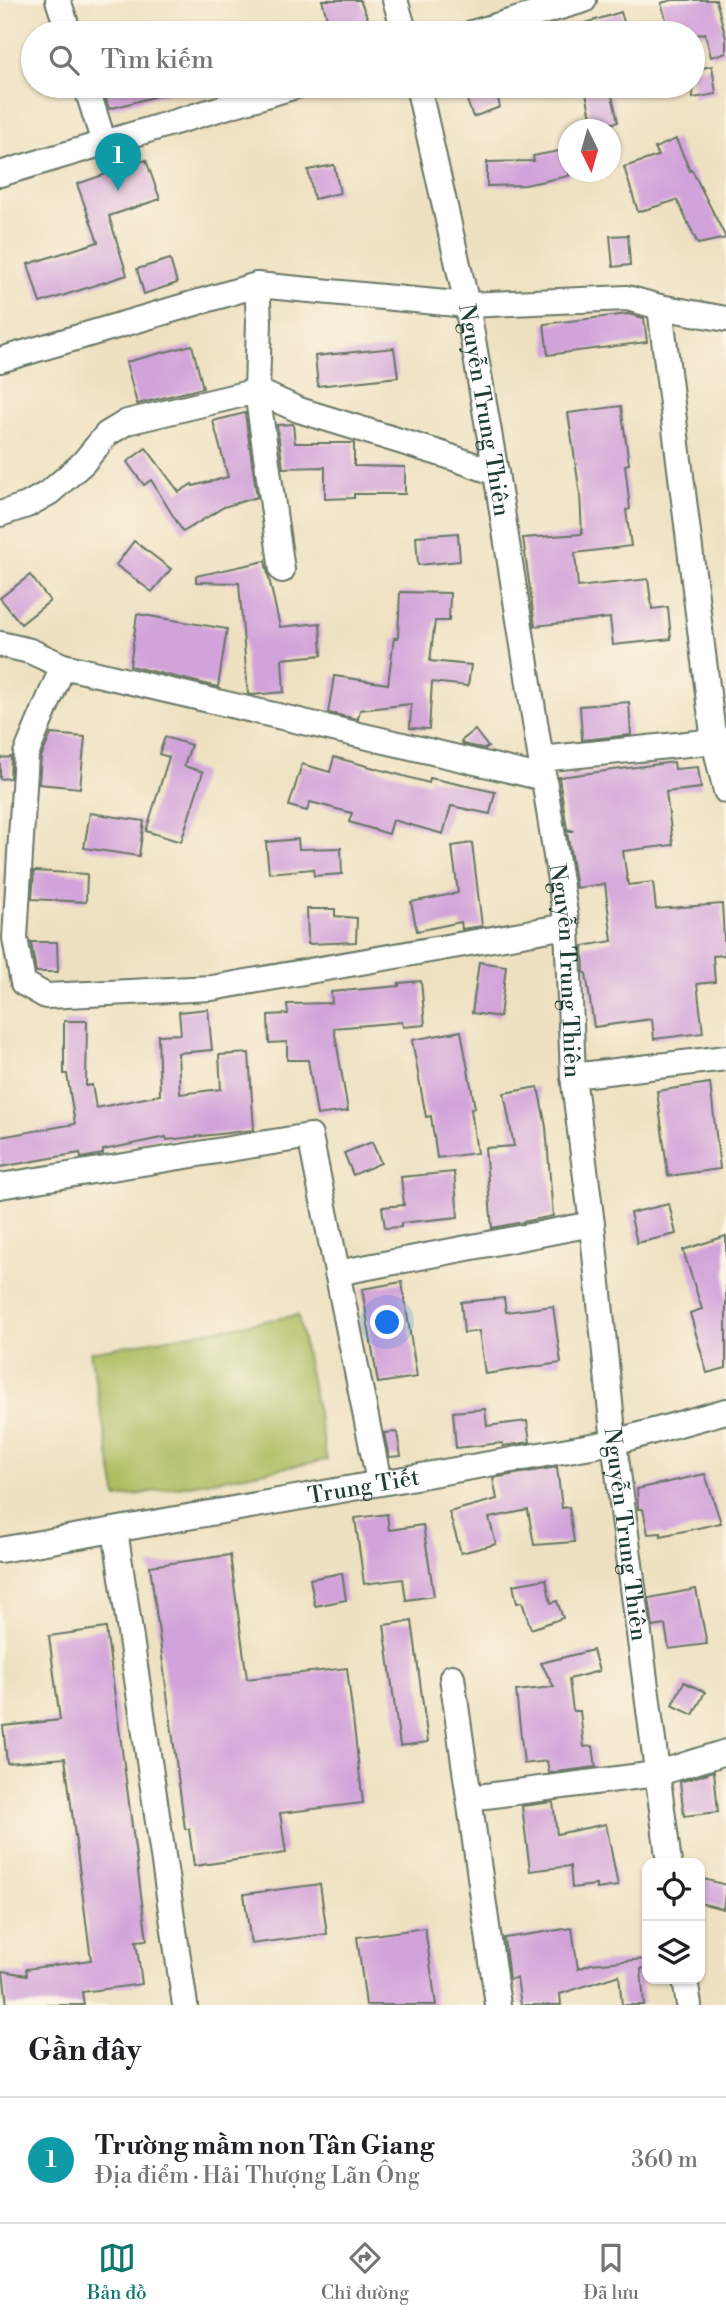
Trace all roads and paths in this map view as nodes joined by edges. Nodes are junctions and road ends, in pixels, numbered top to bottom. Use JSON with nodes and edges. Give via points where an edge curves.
{"nodes":[{"id":1,"x":58,"y":0,"type":"edge"},
{"id":2,"x":396,"y":0,"type":"edge"},
{"id":3,"x":584,"y":0,"type":"edge"},
{"id":4,"x":65,"y":21,"type":"edge"},
{"id":5,"x":402,"y":21,"type":"edge"},
{"id":6,"x":513,"y":21,"type":"edge"},
{"id":7,"x":90,"y":98,"type":"edge"},
{"id":8,"x":256,"y":98,"type":"edge"},
{"id":9,"x":421,"y":98,"type":"edge"},
{"id":10,"x":104,"y":143,"type":"junction"},
{"id":11,"x":0,"y":174,"type":"edge"},
{"id":12,"x":257,"y":285,"type":"junction"},
{"id":13,"x":467,"y":305,"type":"junction"},
{"id":14,"x":660,"y":307,"type":"junction"},
{"id":15,"x":726,"y":319,"type":"edge"},
{"id":16,"x":0,"y":360,"type":"edge"},
{"id":17,"x":257,"y":391,"type":"junction"},
{"id":18,"x":496,"y":473,"type":"junction"},
{"id":19,"x":0,"y":514,"type":"edge"},
{"id":20,"x":282,"y":570,"type":"dead end"},
{"id":21,"x":0,"y":644,"type":"edge"},
{"id":22,"x":63,"y":666,"type":"junction"},
{"id":23,"x":720,"y":741,"type":"edge"},
{"id":24,"x":542,"y":769,"type":"junction"},
{"id":25,"x":726,"y":791,"type":"edge"},
{"id":26,"x":567,"y":926,"type":"junction"},
{"id":27,"x":7,"y":940,"type":"edge"},
{"id":28,"x":726,"y":1058,"type":"edge"},
{"id":29,"x":573,"y":1076,"type":"junction"},
{"id":30,"x":0,"y":1186,"type":"edge"},
{"id":31,"x":592,"y":1224,"type":"junction"},
{"id":32,"x":337,"y":1273,"type":"junction"},
{"id":33,"x":726,"y":1411,"type":"edge"},
{"id":34,"x":614,"y":1442,"type":"junction"},
{"id":35,"x":379,"y":1482,"type":"junction"},
{"id":36,"x":115,"y":1530,"type":"junction"},
{"id":37,"x":0,"y":1550,"type":"edge"},
{"id":38,"x":452,"y":1677,"type":"dead end"},
{"id":39,"x":726,"y":1752,"type":"edge"},
{"id":40,"x":656,"y":1774,"type":"junction"},
{"id":41,"x":470,"y":1798,"type":"junction"},
{"id":42,"x":668,"y":1858,"type":"edge"},
{"id":43,"x":686,"y":1984,"type":"edge"},
{"id":44,"x":185,"y":2005,"type":"edge"},
{"id":45,"x":498,"y":2005,"type":"edge"},
{"id":46,"x":689,"y":2005,"type":"edge"}],
"edges":[{"from":1,"to":4,"type":"street"},
{"from":2,"to":5,"type":"street"},
{"from":3,"to":6,"type":"street"},
{"from":7,"to":10,"type":"street"},
{"from":8,"to":10,"type":"street"},
{"from":9,"to":13,"type":"street","name":"Nguyễn Trung Thiên"},
{"from":10,"to":11,"type":"street"},
{"from":12,"to":13,"type":"street"},
{"from":12,"to":16,"type":"street"},
{"from":12,"to":17,"type":"street"},
{"from":13,"to":14,"type":"street","via":[[627,298]]},
{"from":13,"to":18,"type":"street","name":"Nguyễn Trung Thiên"},
{"from":14,"to":15,"type":"street"},
{"from":14,"to":23,"type":"street"},
{"from":17,"to":18,"type":"street","via":[[299,410]]},
{"from":17,"to":19,"type":"street","via":[[127,422],[107,434],[50,492]]},
{"from":17,"to":20,"type":"street"},
{"from":18,"to":24,"type":"street","name":"Nguyễn Trung Thiên"},
{"from":21,"to":22,"type":"street"},
{"from":22,"to":24,"type":"street"},
{"from":22,"to":27,"type":"street","via":[[26,754]]},
{"from":23,"to":24,"type":"street"},
{"from":23,"to":25,"type":"street"},
{"from":24,"to":26,"type":"street","name":"Nguyễn Trung Thiên"},
{"from":26,"to":27,"type":"street","via":[[212,988],[46,996],[23,984]]},
{"from":26,"to":29,"type":"street","name":"Nguyễn Trung Thiên"},
{"from":28,"to":29,"type":"street"},
{"from":29,"to":31,"type":"street","name":"Nguyễn Trung Thiên"},
{"from":30,"to":32,"type":"street","via":[[310,1136]]},
{"from":31,"to":32,"type":"street"},
{"from":31,"to":34,"type":"street","name":"Nguyễn Trung Thiên"},
{"from":32,"to":35,"type":"street"},
{"from":33,"to":34,"type":"street","name":"Trung Tiết"},
{"from":34,"to":35,"type":"street","name":"Trung Tiết"},
{"from":34,"to":40,"type":"street","name":"Nguyễn Trung Thiên"},
{"from":35,"to":36,"type":"street","name":"Trung Tiết"},
{"from":36,"to":37,"type":"street","name":"Trung Tiết"},
{"from":36,"to":44,"type":"street"},
{"from":38,"to":41,"type":"street"},
{"from":39,"to":40,"type":"street"},
{"from":40,"to":41,"type":"street"},
{"from":40,"to":42,"type":"street","name":"Nguyễn Trung Thiên"},
{"from":41,"to":45,"type":"street"},
{"from":43,"to":46,"type":"street"}]}
